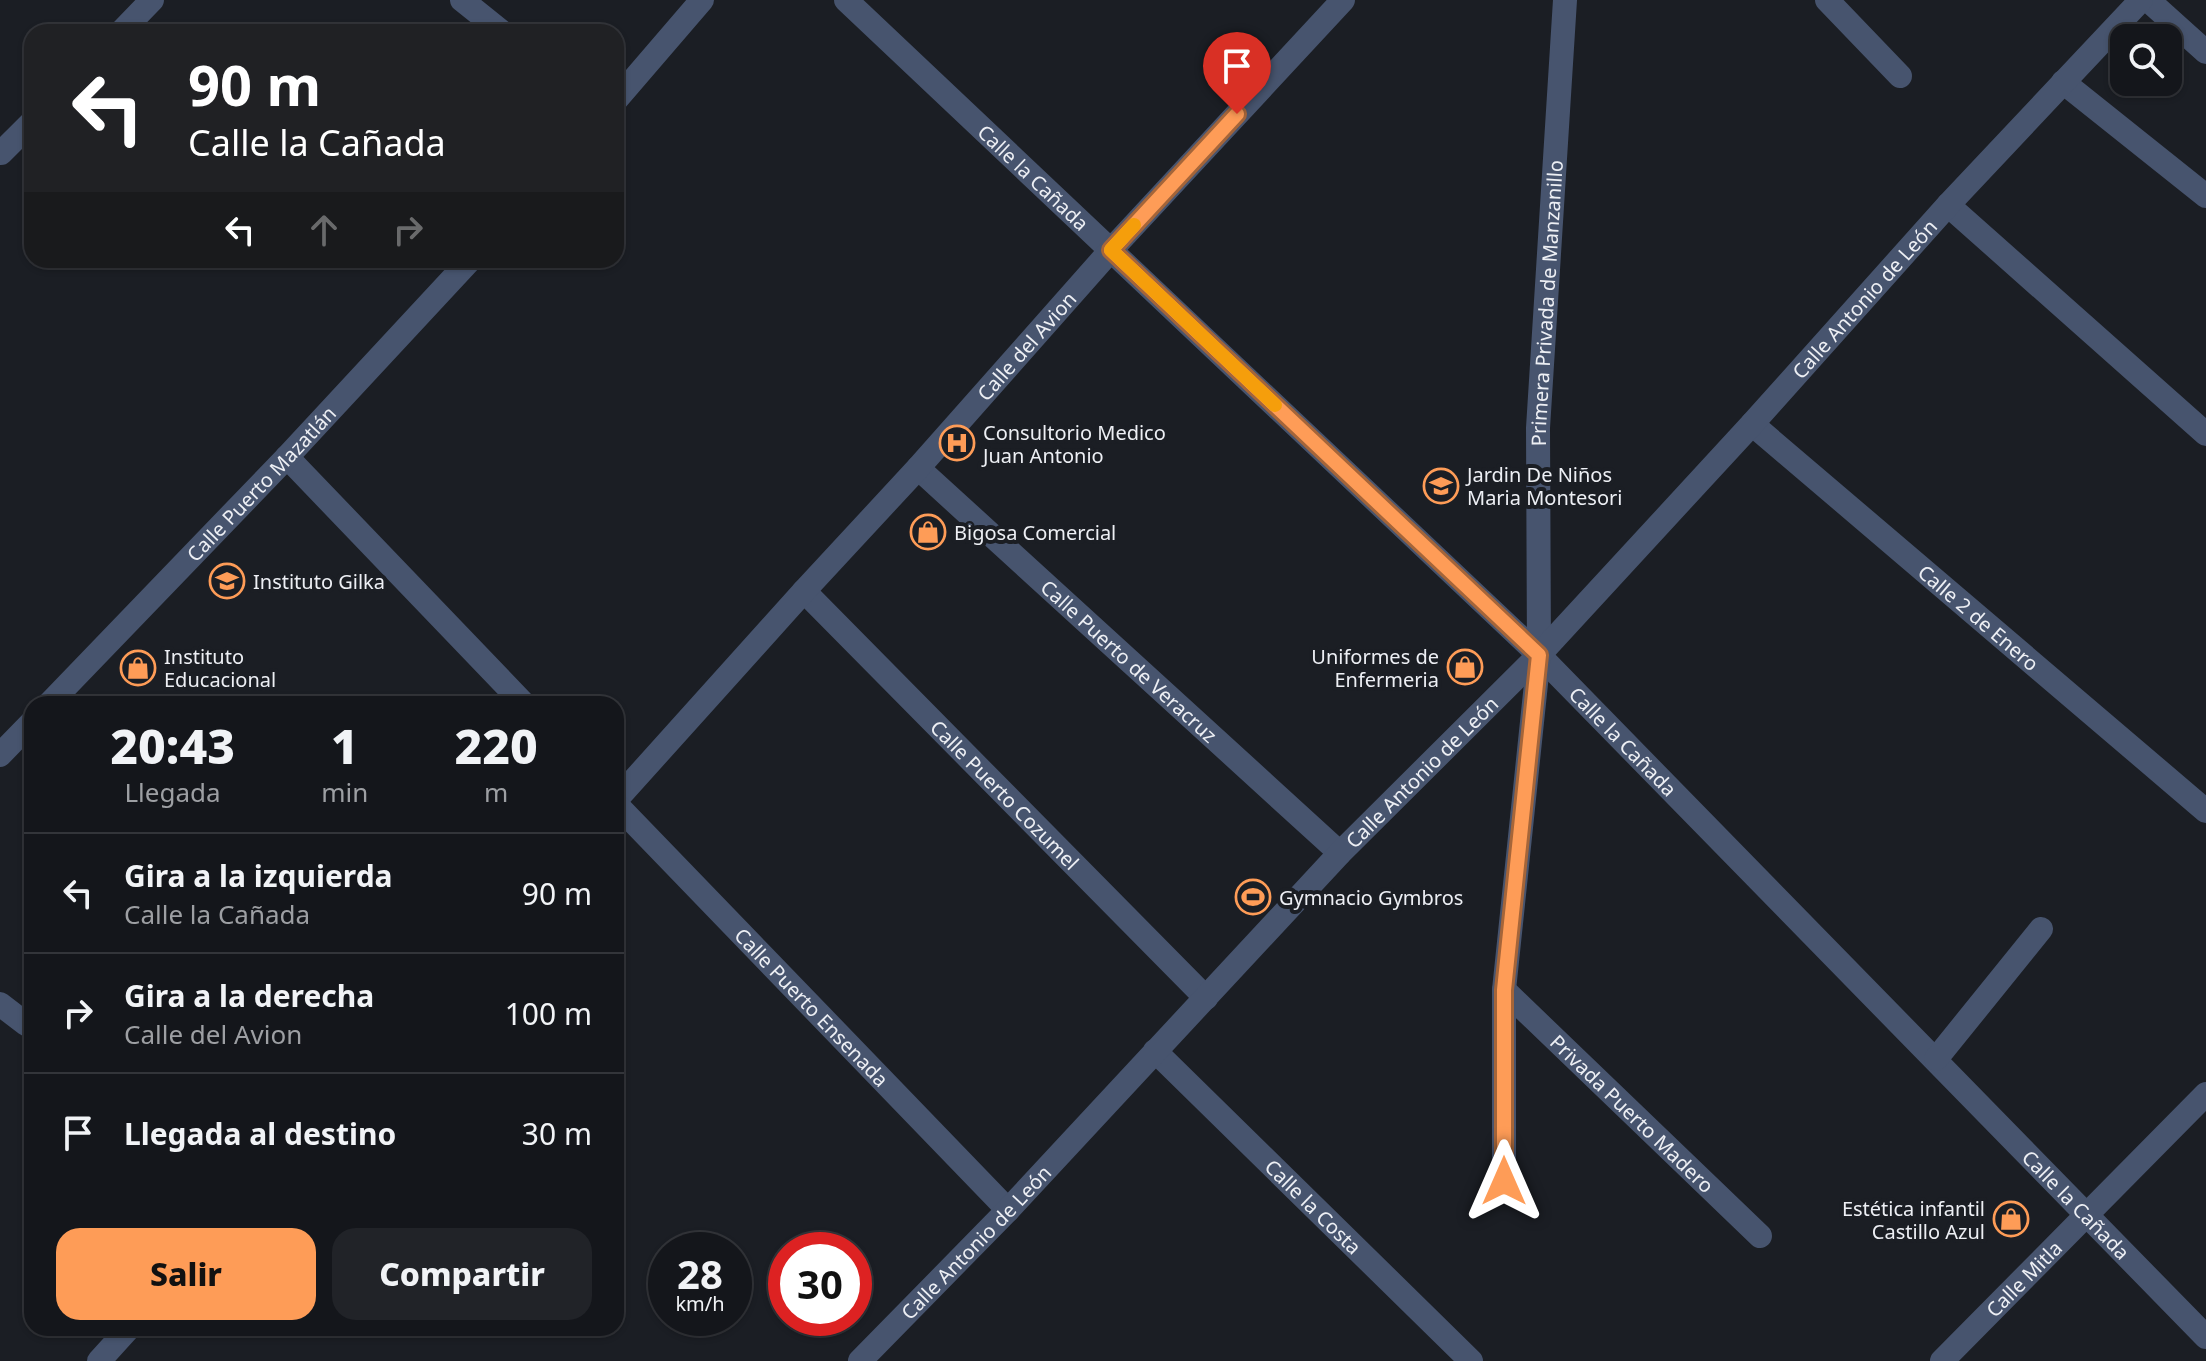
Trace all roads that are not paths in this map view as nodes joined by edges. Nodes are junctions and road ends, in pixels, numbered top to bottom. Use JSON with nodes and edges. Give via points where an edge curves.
{"nodes":[{"id":1,"x":152,"y":0,"type":"edge"},
{"id":2,"x":462,"y":0,"type":"edge"},
{"id":3,"x":702,"y":0,"type":"edge"},
{"id":4,"x":846,"y":0,"type":"edge"},
{"id":5,"x":1343,"y":0,"type":"edge"},
{"id":6,"x":1565,"y":0,"type":"edge"},
{"id":7,"x":1827,"y":0,"type":"edge"},
{"id":8,"x":2141,"y":0,"type":"edge"},
{"id":9,"x":2148,"y":0,"type":"edge"},
{"id":10,"x":129,"y":24,"type":"edge"},
{"id":11,"x":492,"y":24,"type":"edge"},
{"id":12,"x":2206,"y":52,"type":"edge"},
{"id":13,"x":1900,"y":76,"type":"dead end"},
{"id":14,"x":2063,"y":82,"type":"junction"},
{"id":15,"x":624,"y":91,"type":"edge"},
{"id":16,"x":24,"y":130,"type":"edge"},
{"id":17,"x":1,"y":153,"type":"edge"},
{"id":18,"x":2206,"y":196,"type":"edge"},
{"id":19,"x":1948,"y":205,"type":"junction"},
{"id":20,"x":1111,"y":250,"type":"junction"},
{"id":21,"x":463,"y":268,"type":"edge"},
{"id":22,"x":1752,"y":424,"type":"junction"},
{"id":23,"x":2206,"y":434,"type":"edge"},
{"id":24,"x":287,"y":457,"type":"junction"},
{"id":25,"x":918,"y":468,"type":"junction"},
{"id":26,"x":804,"y":591,"type":"junction"},
{"id":27,"x":1539,"y":655,"type":"junction"},
{"id":28,"x":57,"y":696,"type":"edge"},
{"id":29,"x":508,"y":696,"type":"edge"},
{"id":30,"x":24,"y":730,"type":"edge"},
{"id":31,"x":0,"y":755,"type":"edge"},
{"id":32,"x":624,"y":793,"type":"edge"},
{"id":33,"x":624,"y":810,"type":"edge"},
{"id":34,"x":2206,"y":811,"type":"edge"},
{"id":35,"x":1340,"y":853,"type":"junction"},
{"id":36,"x":2041,"y":929,"type":"dead end"},
{"id":37,"x":1504,"y":990,"type":"junction"},
{"id":38,"x":1206,"y":998,"type":"junction"},
{"id":39,"x":0,"y":1004,"type":"edge"},
{"id":40,"x":24,"y":1022,"type":"edge"},
{"id":41,"x":1155,"y":1051,"type":"junction"},
{"id":42,"x":1936,"y":1059,"type":"junction"},
{"id":43,"x":2206,"y":1094,"type":"edge"},
{"id":44,"x":1504,"y":1181,"type":"dead end"},
{"id":45,"x":1008,"y":1210,"type":"junction"},
{"id":46,"x":2087,"y":1213,"type":"junction"},
{"id":47,"x":1760,"y":1236,"type":"dead end"},
{"id":48,"x":122,"y":1336,"type":"edge"},
{"id":49,"x":2206,"y":1337,"type":"edge"},
{"id":50,"x":99,"y":1361,"type":"edge"},
{"id":51,"x":860,"y":1361,"type":"edge"},
{"id":52,"x":1471,"y":1361,"type":"edge"},
{"id":53,"x":1942,"y":1361,"type":"edge"}],
"edges":[{"from":1,"to":10,"type":"street"},
{"from":2,"to":11,"type":"street"},
{"from":3,"to":15,"type":"street"},
{"from":4,"to":20,"type":"street","name":"Calle la Cañada"},
{"from":5,"to":20,"type":"street","name":"Calle del Avion"},
{"from":6,"to":27,"type":"street","name":"Primera Privada de Manzanillo","via":[[1538,428]]},
{"from":7,"to":13,"type":"street"},
{"from":8,"to":14,"type":"street","name":"Calle Antonio de León"},
{"from":9,"to":12,"type":"street"},
{"from":14,"to":18,"type":"street"},
{"from":14,"to":19,"type":"street","name":"Calle Antonio de León"},
{"from":16,"to":17,"type":"street"},
{"from":19,"to":22,"type":"street","name":"Calle Antonio de León"},
{"from":19,"to":23,"type":"street"},
{"from":20,"to":25,"type":"street","name":"Calle del Avion"},
{"from":20,"to":27,"type":"street","name":"Calle la Cañada"},
{"from":21,"to":24,"type":"street","name":"Calle Puerto Mazatlán"},
{"from":22,"to":27,"type":"street","name":"Calle Antonio de León"},
{"from":22,"to":34,"type":"street","name":"Calle 2 de Enero"},
{"from":24,"to":28,"type":"street","name":"Calle Puerto Mazatlán"},
{"from":24,"to":29,"type":"street"},
{"from":25,"to":26,"type":"street","name":"Calle del Avion"},
{"from":25,"to":35,"type":"street","name":"Calle Puerto de Veracruz"},
{"from":26,"to":32,"type":"street","name":"Calle del Avion"},
{"from":26,"to":38,"type":"street","name":"Calle Puerto Cozumel"},
{"from":27,"to":35,"type":"street","name":"Calle Antonio de León"},
{"from":27,"to":37,"type":"street","name":"Primera Privada de Manzanillo"},
{"from":27,"to":42,"type":"street","name":"Calle la Cañada"},
{"from":30,"to":31,"type":"street"},
{"from":33,"to":45,"type":"street","name":"Calle Puerto Ensenada"},
{"from":35,"to":38,"type":"street","name":"Calle Antonio de León"},
{"from":36,"to":42,"type":"street"},
{"from":37,"to":44,"type":"street","name":"Primera Privada de Manzanillo"},
{"from":37,"to":47,"type":"street","name":"Privada Puerto Madero"},
{"from":38,"to":41,"type":"street","name":"Calle Antonio de León"},
{"from":39,"to":40,"type":"street"},
{"from":41,"to":45,"type":"street","name":"Calle Antonio de León"},
{"from":41,"to":52,"type":"street","name":"Calle la Costa"},
{"from":42,"to":46,"type":"street","name":"Calle la Cañada"},
{"from":43,"to":46,"type":"street","name":"Calle Mitla"},
{"from":45,"to":51,"type":"street","name":"Calle Antonio de León"},
{"from":46,"to":49,"type":"street","name":"Calle la Cañada"},
{"from":46,"to":53,"type":"street","name":"Calle Mitla"},
{"from":48,"to":50,"type":"street"}]}
